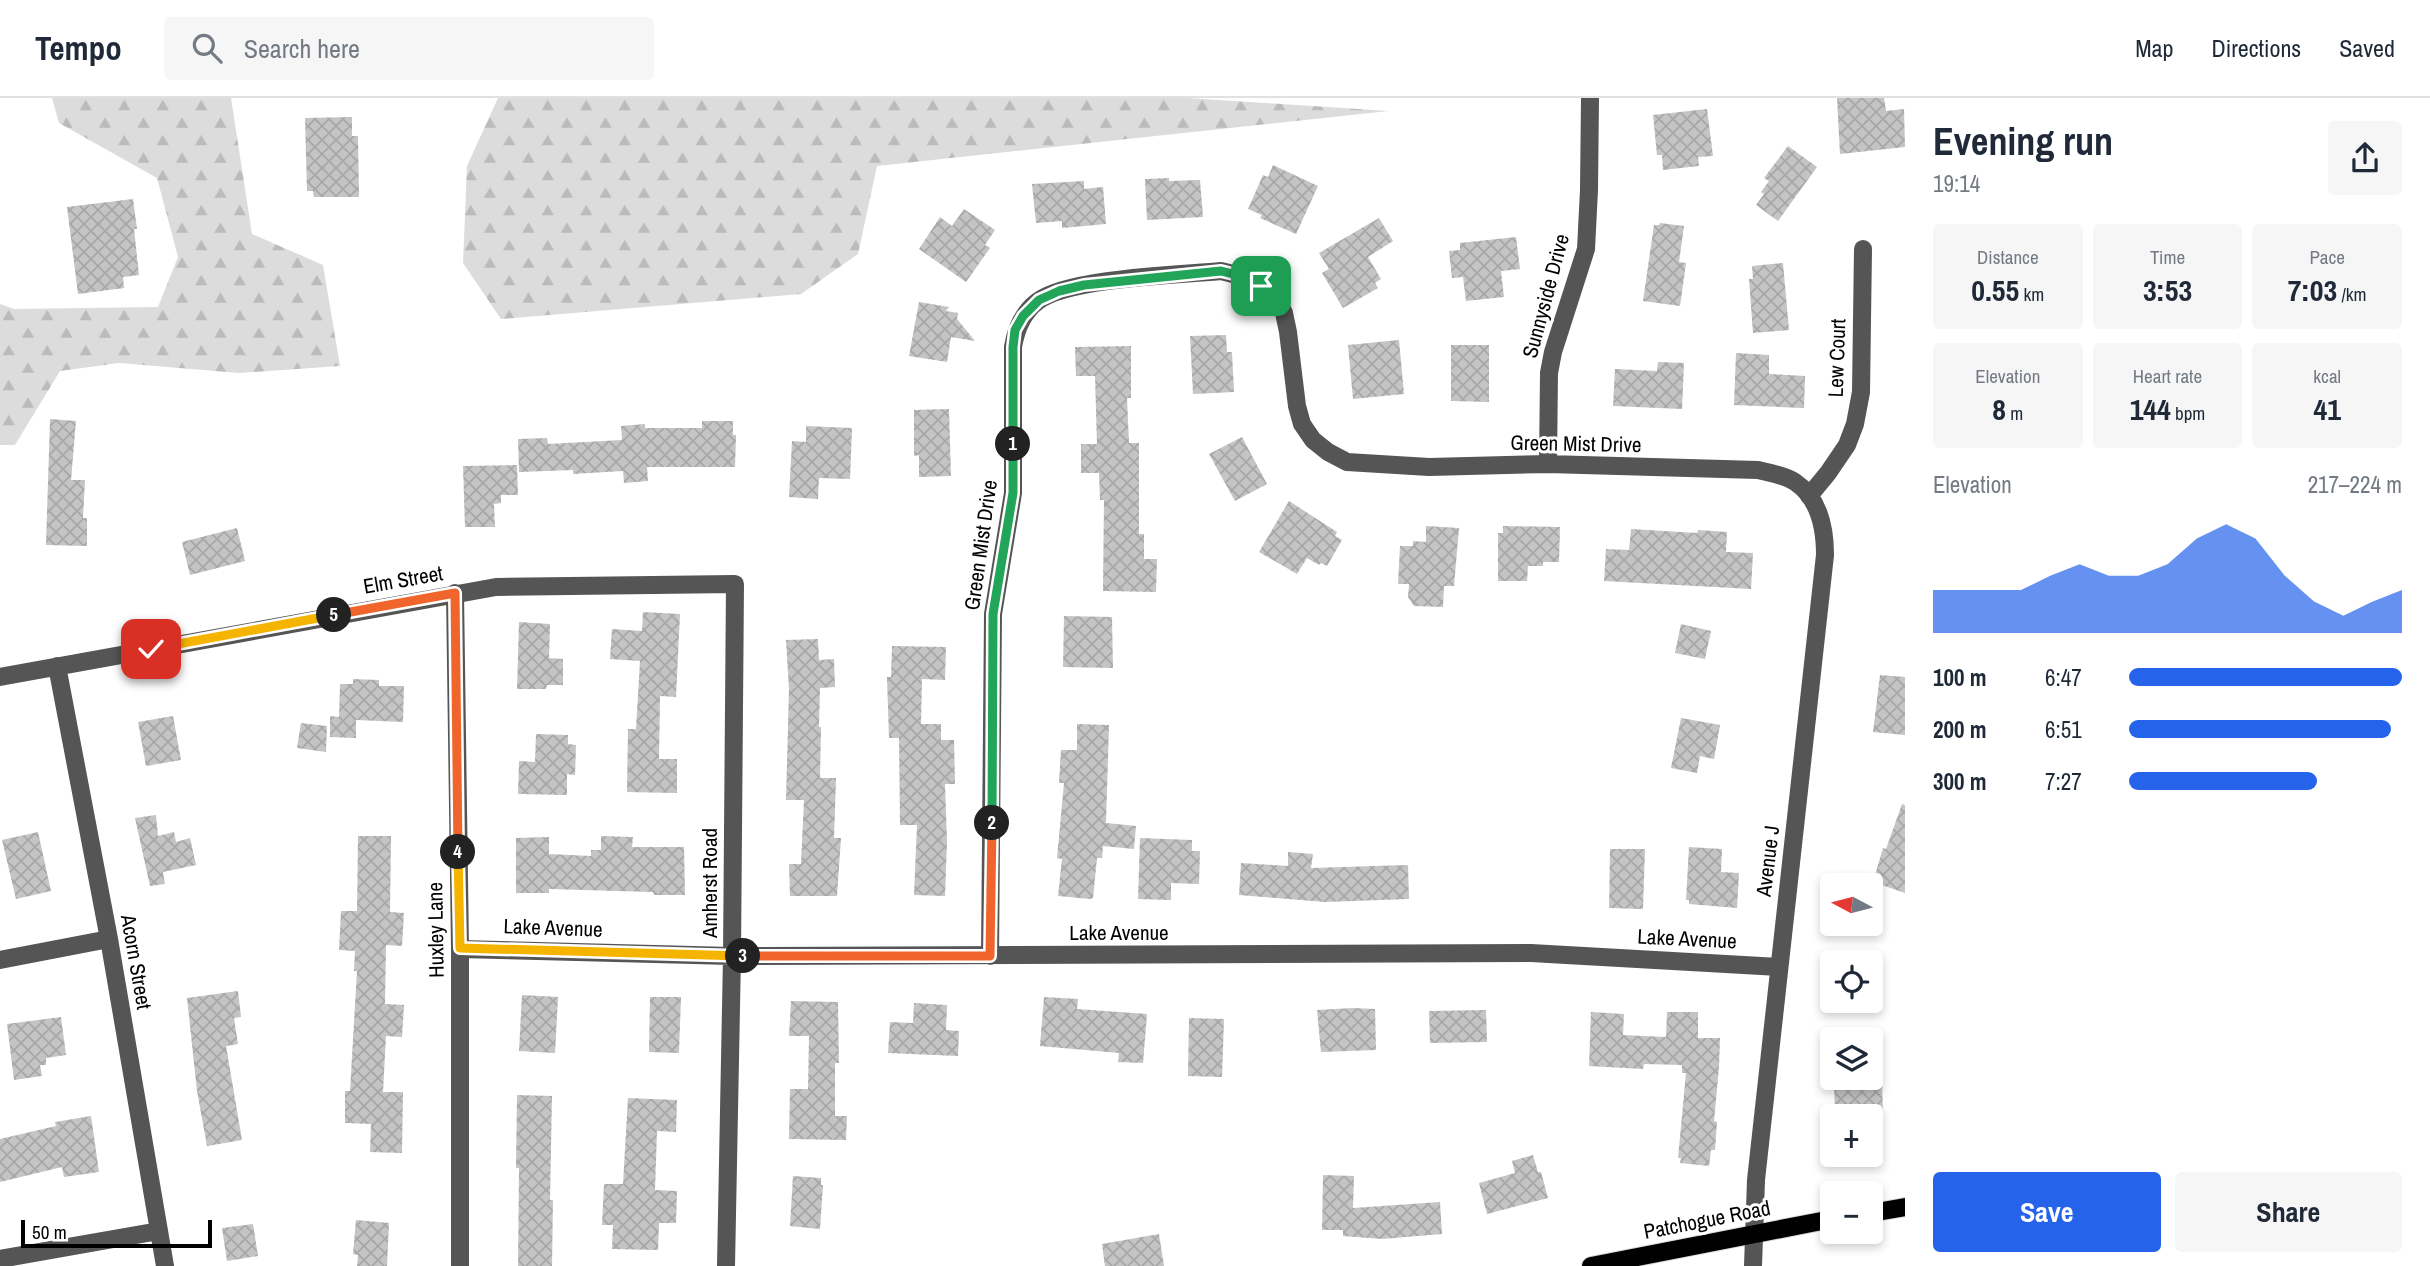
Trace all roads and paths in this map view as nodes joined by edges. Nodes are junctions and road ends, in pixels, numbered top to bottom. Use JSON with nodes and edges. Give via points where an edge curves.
{"nodes":[{"id":1,"x":1590,"y":98,"type":"edge"},
{"id":2,"x":1863,"y":249,"type":"dead end"},
{"id":3,"x":1548,"y":464,"type":"junction"},
{"id":4,"x":1809,"y":496,"type":"junction"},
{"id":5,"x":735,"y":583,"type":"joint"},
{"id":6,"x":455,"y":593,"type":"junction"},
{"id":7,"x":57,"y":666,"type":"junction"},
{"id":8,"x":0,"y":677,"type":"edge"},
{"id":9,"x":109,"y":939,"type":"junction"},
{"id":10,"x":460,"y":948,"type":"junction"},
{"id":11,"x":732,"y":956,"type":"junction"},
{"id":12,"x":990,"y":956,"type":"junction"},
{"id":13,"x":0,"y":960,"type":"edge"},
{"id":14,"x":1779,"y":967,"type":"junction"},
{"id":15,"x":1905,"y":1207,"type":"edge"},
{"id":16,"x":1883,"y":1211,"type":"edge"},
{"id":17,"x":1820,"y":1221,"type":"edge"},
{"id":18,"x":159,"y":1231,"type":"junction"},
{"id":19,"x":1754,"y":1235,"type":"junction"},
{"id":20,"x":0,"y":1259,"type":"edge"},
{"id":21,"x":165,"y":1266,"type":"edge"},
{"id":22,"x":460,"y":1266,"type":"edge"},
{"id":23,"x":726,"y":1266,"type":"edge"},
{"id":24,"x":1591,"y":1266,"type":"edge"},
{"id":25,"x":1754,"y":1266,"type":"edge"}],
"edges":[{"from":1,"to":3,"type":"street","name":"Sunnyside Drive","via":[[1586,249],[1549,373]]},
{"from":2,"to":4,"type":"street","name":"Lew Court","via":[[1861,392],[1855,424],[1847,444]]},
{"from":3,"to":4,"type":"street","name":"Green Mist Drive","via":[[1758,471],[1782,476]]},
{"from":3,"to":12,"type":"street","name":"Green Mist Drive","via":[[1369,464],[1347,462],[1328,452],[1302,424],[1284,313],[1276,298],[1241,276],[1221,271],[1084,285],[1039,300],[1015,330],[1013,493],[993,614]]},
{"from":4,"to":14,"type":"street","name":"Avenue J","via":[[1825,535],[1825,555]]},
{"from":5,"to":6,"type":"street","name":"Elm Street","via":[[496,587]]},
{"from":5,"to":11,"type":"street","name":"Amherst Road"},
{"from":6,"to":7,"type":"street","name":"Elm Street"},
{"from":6,"to":10,"type":"street","name":"Huxley Lane"},
{"from":7,"to":8,"type":"street","name":"Elm Street"},
{"from":7,"to":9,"type":"street","name":"Acorn Street"},
{"from":9,"to":13,"type":"street"},
{"from":9,"to":18,"type":"street","name":"Acorn Street"},
{"from":10,"to":11,"type":"street","name":"Lake Avenue"},
{"from":10,"to":22,"type":"street","name":"Huxley Lane"},
{"from":11,"to":12,"type":"street","name":"Lake Avenue"},
{"from":11,"to":23,"type":"street","name":"Amherst Road"},
{"from":12,"to":14,"type":"street","name":"Lake Avenue","via":[[1531,953]]},
{"from":14,"to":19,"type":"street","name":"Avenue J"},
{"from":15,"to":16,"type":"main road"},
{"from":17,"to":19,"type":"main road","name":"Patchogue Road"},
{"from":18,"to":20,"type":"street"},
{"from":18,"to":21,"type":"street","name":"Acorn Street"},
{"from":19,"to":24,"type":"main road","name":"Patchogue Road"},
{"from":19,"to":25,"type":"street","name":"Avenue J"}]}
